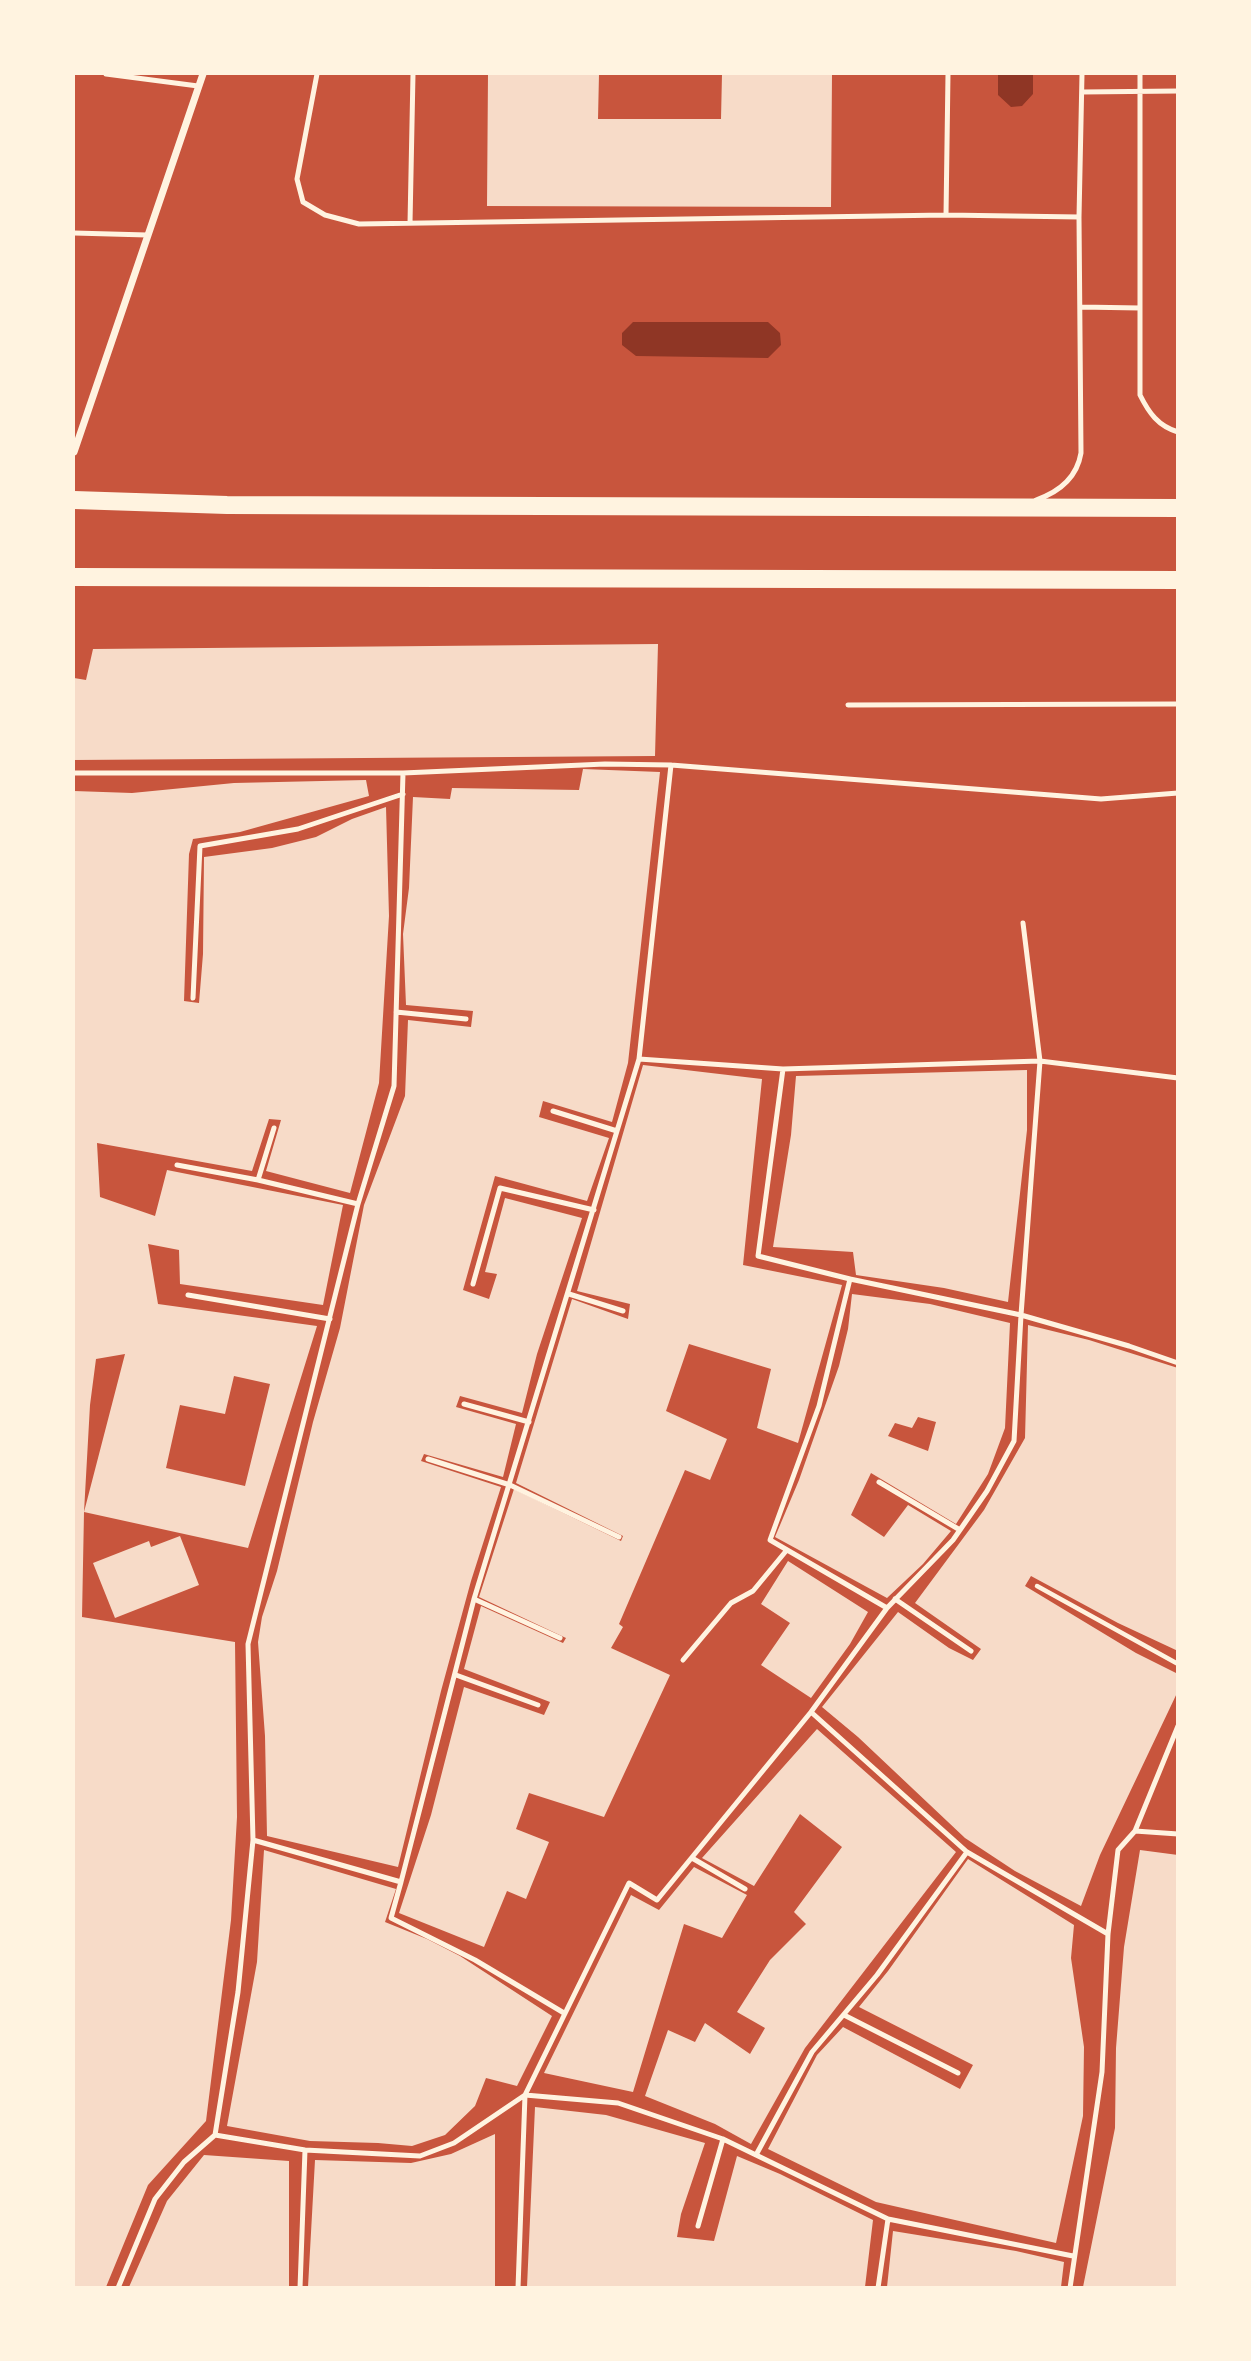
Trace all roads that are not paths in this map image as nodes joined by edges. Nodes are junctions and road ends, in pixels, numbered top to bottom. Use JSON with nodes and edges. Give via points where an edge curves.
{"nodes":[{"id":1,"x":106,"y":74,"type":"edge"},
{"id":2,"x":203,"y":74,"type":"edge"},
{"id":3,"x":317,"y":74,"type":"edge"},
{"id":4,"x":413,"y":74,"type":"edge"},
{"id":5,"x":948,"y":74,"type":"edge"},
{"id":6,"x":1082,"y":74,"type":"edge"},
{"id":7,"x":1140,"y":74,"type":"edge"},
{"id":8,"x":198,"y":86,"type":"junction"},
{"id":9,"x":1178,"y":91,"type":"edge"},
{"id":10,"x":1082,"y":92,"type":"junction"},
{"id":11,"x":1140,"y":92,"type":"junction"},
{"id":12,"x":946,"y":215,"type":"junction"},
{"id":13,"x":1079,"y":218,"type":"junction"},
{"id":14,"x":410,"y":223,"type":"junction"},
{"id":15,"x":74,"y":233,"type":"edge"},
{"id":16,"x":147,"y":235,"type":"junction"},
{"id":17,"x":1080,"y":307,"type":"junction"},
{"id":18,"x":1140,"y":308,"type":"junction"},
{"id":19,"x":1178,"y":432,"type":"edge"},
{"id":20,"x":74,"y":452,"type":"edge"},
{"id":21,"x":74,"y":500,"type":"edge"},
{"id":22,"x":1013,"y":507,"type":"junction"},
{"id":23,"x":1178,"y":508,"type":"edge"},
{"id":24,"x":74,"y":577,"type":"edge"},
{"id":25,"x":1178,"y":580,"type":"edge"},
{"id":26,"x":848,"y":705,"type":"dead end"},
{"id":27,"x":1178,"y":705,"type":"edge"},
{"id":28,"x":671,"y":765,"type":"junction"},
{"id":29,"x":74,"y":773,"type":"edge"},
{"id":30,"x":403,"y":773,"type":"junction"},
{"id":31,"x":1178,"y":793,"type":"edge"},
{"id":32,"x":403,"y":794,"type":"junction"},
{"id":33,"x":1023,"y":923,"type":"dead end"},
{"id":34,"x":193,"y":998,"type":"dead end"},
{"id":35,"x":396,"y":1012,"type":"junction"},
{"id":36,"x":466,"y":1019,"type":"dead end"},
{"id":37,"x":639,"y":1059,"type":"junction"},
{"id":38,"x":1040,"y":1061,"type":"junction"},
{"id":39,"x":783,"y":1069,"type":"junction"},
{"id":40,"x":1178,"y":1078,"type":"edge"},
{"id":41,"x":553,"y":1111,"type":"dead end"},
{"id":42,"x":274,"y":1128,"type":"dead end"},
{"id":43,"x":617,"y":1131,"type":"junction"},
{"id":44,"x":177,"y":1165,"type":"dead end"},
{"id":45,"x":258,"y":1180,"type":"junction"},
{"id":46,"x":358,"y":1204,"type":"junction"},
{"id":47,"x":594,"y":1210,"type":"junction"},
{"id":48,"x":850,"y":1279,"type":"junction"},
{"id":49,"x":474,"y":1284,"type":"dead end"},
{"id":50,"x":569,"y":1294,"type":"junction"},
{"id":51,"x":188,"y":1295,"type":"dead end"},
{"id":52,"x":623,"y":1311,"type":"dead end"},
{"id":53,"x":1021,"y":1315,"type":"junction"},
{"id":54,"x":330,"y":1319,"type":"junction"},
{"id":55,"x":1178,"y":1363,"type":"edge"},
{"id":56,"x":464,"y":1404,"type":"dead end"},
{"id":57,"x":529,"y":1422,"type":"junction"},
{"id":58,"x":428,"y":1459,"type":"dead end"},
{"id":59,"x":879,"y":1482,"type":"dead end"},
{"id":60,"x":510,"y":1485,"type":"junction"},
{"id":61,"x":960,"y":1530,"type":"junction"},
{"id":62,"x":619,"y":1537,"type":"dead end"},
{"id":63,"x":786,"y":1551,"type":"junction"},
{"id":64,"x":895,"y":1599,"type":"junction"},
{"id":65,"x":474,"y":1600,"type":"junction"},
{"id":66,"x":887,"y":1608,"type":"junction"},
{"id":67,"x":560,"y":1638,"type":"dead end"},
{"id":68,"x":971,"y":1651,"type":"dead end"},
{"id":69,"x":683,"y":1660,"type":"dead end"},
{"id":70,"x":456,"y":1675,"type":"junction"},
{"id":71,"x":538,"y":1705,"type":"dead end"},
{"id":72,"x":811,"y":1712,"type":"junction"},
{"id":73,"x":1178,"y":1726,"type":"edge"},
{"id":74,"x":1135,"y":1831,"type":"junction"},
{"id":75,"x":1178,"y":1833,"type":"edge"},
{"id":76,"x":253,"y":1840,"type":"junction"},
{"id":77,"x":967,"y":1852,"type":"junction"},
{"id":78,"x":692,"y":1858,"type":"junction"},
{"id":79,"x":401,"y":1882,"type":"junction"},
{"id":80,"x":745,"y":1889,"type":"dead end"},
{"id":81,"x":1108,"y":1934,"type":"junction"},
{"id":82,"x":564,"y":2013,"type":"junction"},
{"id":83,"x":844,"y":2015,"type":"junction"},
{"id":84,"x":958,"y":2073,"type":"dead end"},
{"id":85,"x":526,"y":2095,"type":"junction"},
{"id":86,"x":215,"y":2135,"type":"junction"},
{"id":87,"x":723,"y":2138,"type":"junction"},
{"id":88,"x":305,"y":2150,"type":"junction"},
{"id":89,"x":756,"y":2155,"type":"junction"},
{"id":90,"x":888,"y":2219,"type":"junction"},
{"id":91,"x":698,"y":2225,"type":"dead end"},
{"id":92,"x":1073,"y":2256,"type":"junction"},
{"id":93,"x":118,"y":2287,"type":"edge"},
{"id":94,"x":300,"y":2287,"type":"edge"},
{"id":95,"x":517,"y":2287,"type":"edge"},
{"id":96,"x":878,"y":2287,"type":"edge"},
{"id":97,"x":1070,"y":2287,"type":"edge"}],
"edges":[{"from":1,"to":8,"type":"lane"},
{"from":2,"to":8,"type":"street"},
{"from":3,"to":14,"type":"lane","via":[[297,179],[303,202],[325,215],[359,224]]},
{"from":4,"to":14,"type":"lane"},
{"from":5,"to":12,"type":"lane"},
{"from":6,"to":10,"type":"lane"},
{"from":7,"to":11,"type":"lane"},
{"from":8,"to":16,"type":"street"},
{"from":9,"to":11,"type":"lane"},
{"from":10,"to":11,"type":"lane"},
{"from":10,"to":13,"type":"lane"},
{"from":11,"to":18,"type":"lane"},
{"from":12,"to":13,"type":"lane"},
{"from":12,"to":14,"type":"lane"},
{"from":13,"to":17,"type":"lane"},
{"from":15,"to":16,"type":"lane"},
{"from":16,"to":20,"type":"street"},
{"from":17,"to":18,"type":"lane"},
{"from":17,"to":22,"type":"lane","via":[[1079,464],[1054,492]]},
{"from":18,"to":19,"type":"lane","via":[[1140,396],[1156,421]]},
{"from":21,"to":22,"type":"main road","via":[[240,505]]},
{"from":22,"to":23,"type":"main road"},
{"from":24,"to":25,"type":"main road"},
{"from":26,"to":27,"type":"lane"},
{"from":28,"to":30,"type":"lane"},
{"from":28,"to":31,"type":"lane","via":[[1101,799]]},
{"from":28,"to":37,"type":"lane"},
{"from":29,"to":30,"type":"lane"},
{"from":30,"to":32,"type":"lane"},
{"from":32,"to":34,"type":"lane","via":[[298,829],[200,846]]},
{"from":32,"to":35,"type":"lane"},
{"from":33,"to":38,"type":"lane"},
{"from":35,"to":36,"type":"lane"},
{"from":35,"to":46,"type":"lane","via":[[394,1086]]},
{"from":37,"to":39,"type":"lane"},
{"from":37,"to":43,"type":"lane"},
{"from":38,"to":39,"type":"lane"},
{"from":38,"to":40,"type":"lane"},
{"from":38,"to":53,"type":"lane"},
{"from":39,"to":48,"type":"lane","via":[[758,1256]]},
{"from":41,"to":43,"type":"lane"},
{"from":42,"to":45,"type":"lane"},
{"from":43,"to":47,"type":"lane"},
{"from":44,"to":45,"type":"lane"},
{"from":45,"to":46,"type":"lane"},
{"from":46,"to":54,"type":"lane"},
{"from":47,"to":49,"type":"lane","via":[[500,1188]]},
{"from":47,"to":50,"type":"lane"},
{"from":48,"to":53,"type":"lane"},
{"from":48,"to":63,"type":"lane","via":[[819,1406],[769,1540]]},
{"from":50,"to":52,"type":"lane"},
{"from":50,"to":57,"type":"lane"},
{"from":51,"to":54,"type":"lane"},
{"from":53,"to":55,"type":"lane"},
{"from":53,"to":61,"type":"lane","via":[[1014,1441]]},
{"from":54,"to":76,"type":"lane","via":[[248,1644]]},
{"from":56,"to":57,"type":"lane"},
{"from":57,"to":60,"type":"lane"},
{"from":58,"to":60,"type":"lane"},
{"from":59,"to":61,"type":"lane"},
{"from":60,"to":62,"type":"lane"},
{"from":60,"to":65,"type":"lane"},
{"from":61,"to":64,"type":"lane"},
{"from":63,"to":66,"type":"lane"},
{"from":63,"to":69,"type":"lane","via":[[752,1591],[731,1603]]},
{"from":64,"to":66,"type":"lane"},
{"from":64,"to":68,"type":"lane"},
{"from":65,"to":67,"type":"lane"},
{"from":65,"to":70,"type":"lane"},
{"from":66,"to":72,"type":"lane"},
{"from":70,"to":71,"type":"lane"},
{"from":70,"to":79,"type":"lane"},
{"from":72,"to":77,"type":"lane"},
{"from":72,"to":78,"type":"lane"},
{"from":73,"to":74,"type":"lane"},
{"from":74,"to":75,"type":"lane"},
{"from":74,"to":81,"type":"lane","via":[[1118,1850]]},
{"from":76,"to":79,"type":"lane"},
{"from":76,"to":86,"type":"lane","via":[[238,1992]]},
{"from":77,"to":81,"type":"lane"},
{"from":77,"to":83,"type":"lane"},
{"from":78,"to":80,"type":"lane"},
{"from":78,"to":82,"type":"lane","via":[[657,1900],[629,1883]]},
{"from":79,"to":82,"type":"lane","via":[[391,1918],[475,1960]]},
{"from":81,"to":92,"type":"lane","via":[[1102,2072]]},
{"from":82,"to":85,"type":"lane"},
{"from":83,"to":84,"type":"lane"},
{"from":83,"to":89,"type":"lane","via":[[812,2052]]},
{"from":85,"to":87,"type":"lane","via":[[618,2104]]},
{"from":85,"to":88,"type":"lane","via":[[453,2143],[420,2156]]},
{"from":85,"to":95,"type":"lane"},
{"from":86,"to":88,"type":"lane"},
{"from":86,"to":93,"type":"lane","via":[[184,2162],[155,2199]]},
{"from":87,"to":89,"type":"lane"},
{"from":87,"to":91,"type":"lane"},
{"from":88,"to":94,"type":"lane"},
{"from":89,"to":90,"type":"lane"},
{"from":90,"to":92,"type":"lane"},
{"from":90,"to":96,"type":"lane"},
{"from":92,"to":97,"type":"lane"}]}
